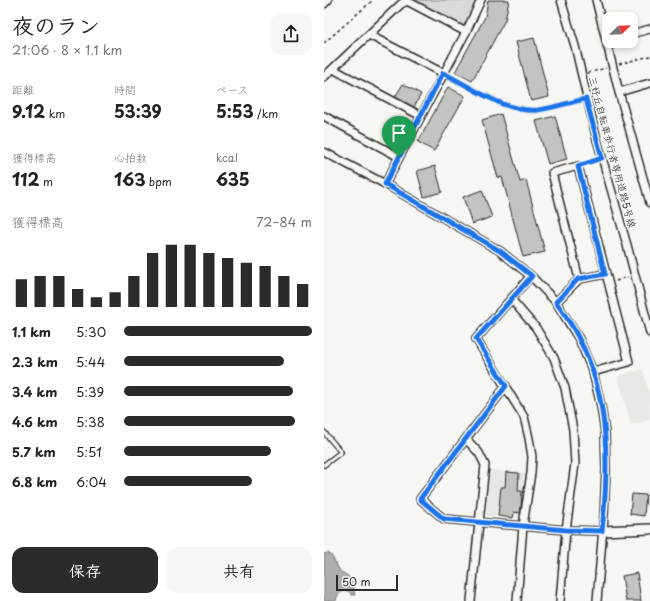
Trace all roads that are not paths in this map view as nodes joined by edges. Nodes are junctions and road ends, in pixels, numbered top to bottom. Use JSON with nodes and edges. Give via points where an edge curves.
{"nodes":[{"id":1,"x":328,"y":0,"type":"edge"},
{"id":2,"x":481,"y":0,"type":"edge"},
{"id":3,"x":561,"y":0,"type":"edge"},
{"id":4,"x":596,"y":0,"type":"edge"},
{"id":5,"x":324,"y":4,"type":"edge"},
{"id":6,"x":602,"y":20,"type":"edge"},
{"id":7,"x":650,"y":29,"type":"edge"},
{"id":8,"x":466,"y":32,"type":"junction"},
{"id":9,"x":638,"y":32,"type":"edge"},
{"id":10,"x":369,"y":35,"type":"junction"},
{"id":11,"x":610,"y":48,"type":"edge"},
{"id":12,"x":333,"y":69,"type":"junction"},
{"id":13,"x":443,"y":73,"type":"junction"},
{"id":14,"x":324,"y":77,"type":"edge"},
{"id":15,"x":650,"y":83,"type":"edge"},
{"id":16,"x":619,"y":92,"type":"junction"},
{"id":17,"x":586,"y":99,"type":"junction"},
{"id":18,"x":324,"y":116,"type":"edge"},
{"id":19,"x":421,"y":116,"type":"junction"},
{"id":20,"x":324,"y":152,"type":"edge"},
{"id":21,"x":399,"y":157,"type":"junction"},
{"id":22,"x":385,"y":184,"type":"junction"},
{"id":23,"x":650,"y":203,"type":"edge"},
{"id":24,"x":605,"y":274,"type":"junction"},
{"id":25,"x":532,"y":276,"type":"junction"},
{"id":26,"x":578,"y":279,"type":"junction"},
{"id":27,"x":511,"y":300,"type":"junction"},
{"id":28,"x":556,"y":302,"type":"junction"},
{"id":29,"x":650,"y":333,"type":"edge"},
{"id":30,"x":593,"y":372,"type":"junction"},
{"id":31,"x":506,"y":386,"type":"junction"},
{"id":32,"x":324,"y":432,"type":"edge"},
{"id":33,"x":466,"y":439,"type":"junction"},
{"id":34,"x":324,"y":465,"type":"edge"},
{"id":35,"x":479,"y":521,"type":"junction"},
{"id":36,"x":523,"y":526,"type":"junction"},
{"id":37,"x":650,"y":529,"type":"edge"},
{"id":38,"x":566,"y":530,"type":"junction"},
{"id":39,"x":602,"y":531,"type":"junction"},
{"id":40,"x":471,"y":601,"type":"edge"},
{"id":41,"x":517,"y":601,"type":"edge"},
{"id":42,"x":560,"y":601,"type":"edge"},
{"id":43,"x":597,"y":601,"type":"edge"}],
"edges":[{"from":1,"to":5,"type":"street"},
{"from":2,"to":8,"type":"street"},
{"from":3,"to":17,"type":"street","name":"三好丘自転車歩行者専用道路5号線"},
{"from":4,"to":6,"type":"street"},
{"from":7,"to":9,"type":"street"},
{"from":8,"to":10,"type":"street","via":[[407,1]]},
{"from":8,"to":13,"type":"street"},
{"from":10,"to":12,"type":"street"},
{"from":10,"to":13,"type":"street"},
{"from":11,"to":16,"type":"street"},
{"from":12,"to":14,"type":"street"},
{"from":12,"to":19,"type":"street"},
{"from":13,"to":17,"type":"lane","via":[[516,109],[537,110]]},
{"from":13,"to":19,"type":"street"},
{"from":15,"to":16,"type":"street"},
{"from":16,"to":23,"type":"street"},
{"from":17,"to":29,"type":"street","name":"三好丘自転車歩行者専用道路5号線"},
{"from":18,"to":21,"type":"street"},
{"from":19,"to":21,"type":"street"},
{"from":20,"to":22,"type":"street"},
{"from":21,"to":22,"type":"street"},
{"from":22,"to":25,"type":"street","via":[[500,251]]},
{"from":24,"to":26,"type":"street"},
{"from":24,"to":26,"type":"street","via":[[578,166],[552,173]]},
{"from":24,"to":30,"type":"street","via":[[629,362]]},
{"from":25,"to":27,"type":"street"},
{"from":25,"to":28,"type":"street"},
{"from":26,"to":28,"type":"street"},
{"from":27,"to":31,"type":"street","via":[[476,339]]},
{"from":27,"to":38,"type":"street","via":[[536,328],[554,358],[565,388],[573,430],[575,464]]},
{"from":28,"to":30,"type":"street","via":[[579,339]]},
{"from":30,"to":39,"type":"street","via":[[605,433],[606,470]]},
{"from":31,"to":33,"type":"street"},
{"from":31,"to":36,"type":"street","via":[[524,417],[532,457]]},
{"from":32,"to":34,"type":"lane","via":[[341,452]]},
{"from":33,"to":35,"type":"street","via":[[479,453],[485,465]]},
{"from":33,"to":35,"type":"street","via":[[420,499],[444,519]]},
{"from":35,"to":36,"type":"street"},
{"from":35,"to":40,"type":"street"},
{"from":36,"to":38,"type":"street"},
{"from":36,"to":41,"type":"street"},
{"from":37,"to":39,"type":"street"},
{"from":38,"to":39,"type":"street"},
{"from":38,"to":42,"type":"street"},
{"from":39,"to":43,"type":"street"}]}
